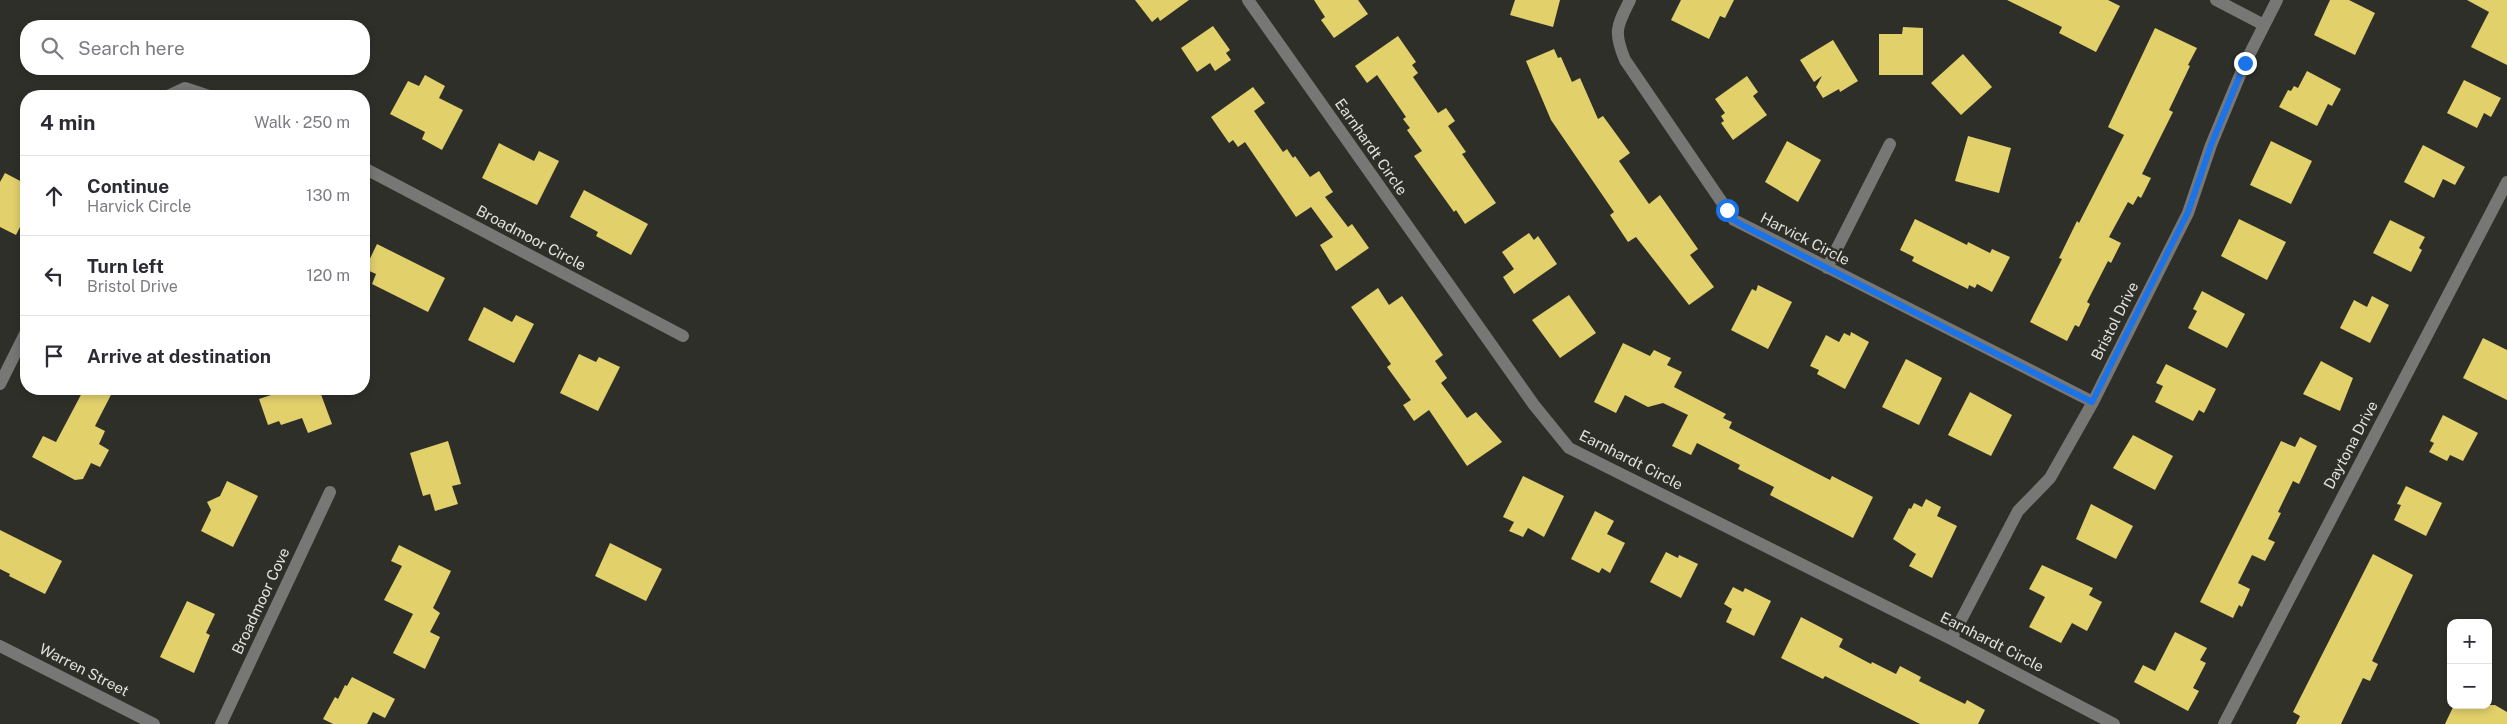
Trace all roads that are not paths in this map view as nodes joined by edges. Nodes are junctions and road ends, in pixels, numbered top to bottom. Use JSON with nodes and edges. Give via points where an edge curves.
{"nodes":[{"id":1,"x":1248,"y":0,"type":"edge"},
{"id":2,"x":1630,"y":0,"type":"edge"},
{"id":3,"x":2216,"y":0,"type":"edge"},
{"id":4,"x":2276,"y":0,"type":"edge"},
{"id":5,"x":2264,"y":25,"type":"junction"},
{"id":6,"x":1890,"y":144,"type":"dead end"},
{"id":7,"x":370,"y":171,"type":"edge"},
{"id":8,"x":2507,"y":182,"type":"edge"},
{"id":9,"x":1827,"y":268,"type":"junction"},
{"id":10,"x":684,"y":336,"type":"dead end"},
{"id":11,"x":20,"y":344,"type":"edge"},
{"id":12,"x":0,"y":384,"type":"edge"},
{"id":13,"x":2092,"y":402,"type":"junction"},
{"id":14,"x":330,"y":492,"type":"dead end"},
{"id":15,"x":1951,"y":639,"type":"junction"},
{"id":16,"x":0,"y":646,"type":"edge"},
{"id":17,"x":154,"y":724,"type":"edge"},
{"id":18,"x":221,"y":724,"type":"edge"},
{"id":19,"x":2114,"y":724,"type":"edge"},
{"id":20,"x":2224,"y":724,"type":"edge"}],
"edges":[{"from":1,"to":15,"type":"street","name":"Earnhardt Circle","via":[[1534,405],[1569,448]]},
{"from":2,"to":9,"type":"street","name":"Harvick Circle","via":[[1618,25],[1618,44],[1625,60],[1734,220]]},
{"from":3,"to":5,"type":"street"},
{"from":4,"to":5,"type":"street","name":"Bristol Drive"},
{"from":5,"to":13,"type":"street","name":"Bristol Drive","via":[[2211,145],[2188,212]]},
{"from":6,"to":9,"type":"street"},
{"from":7,"to":10,"type":"street","name":"Broadmoor Circle"},
{"from":8,"to":20,"type":"street","name":"Daytona Drive"},
{"from":9,"to":13,"type":"street","name":"Harvick Circle"},
{"from":11,"to":12,"type":"street"},
{"from":13,"to":15,"type":"street","name":"Bristol Drive","via":[[2050,478],[2018,511]]},
{"from":14,"to":18,"type":"street","name":"Broadmoor Cove"},
{"from":15,"to":19,"type":"street","name":"Earnhardt Circle"},
{"from":16,"to":17,"type":"street","name":"Warren Street"}]}
